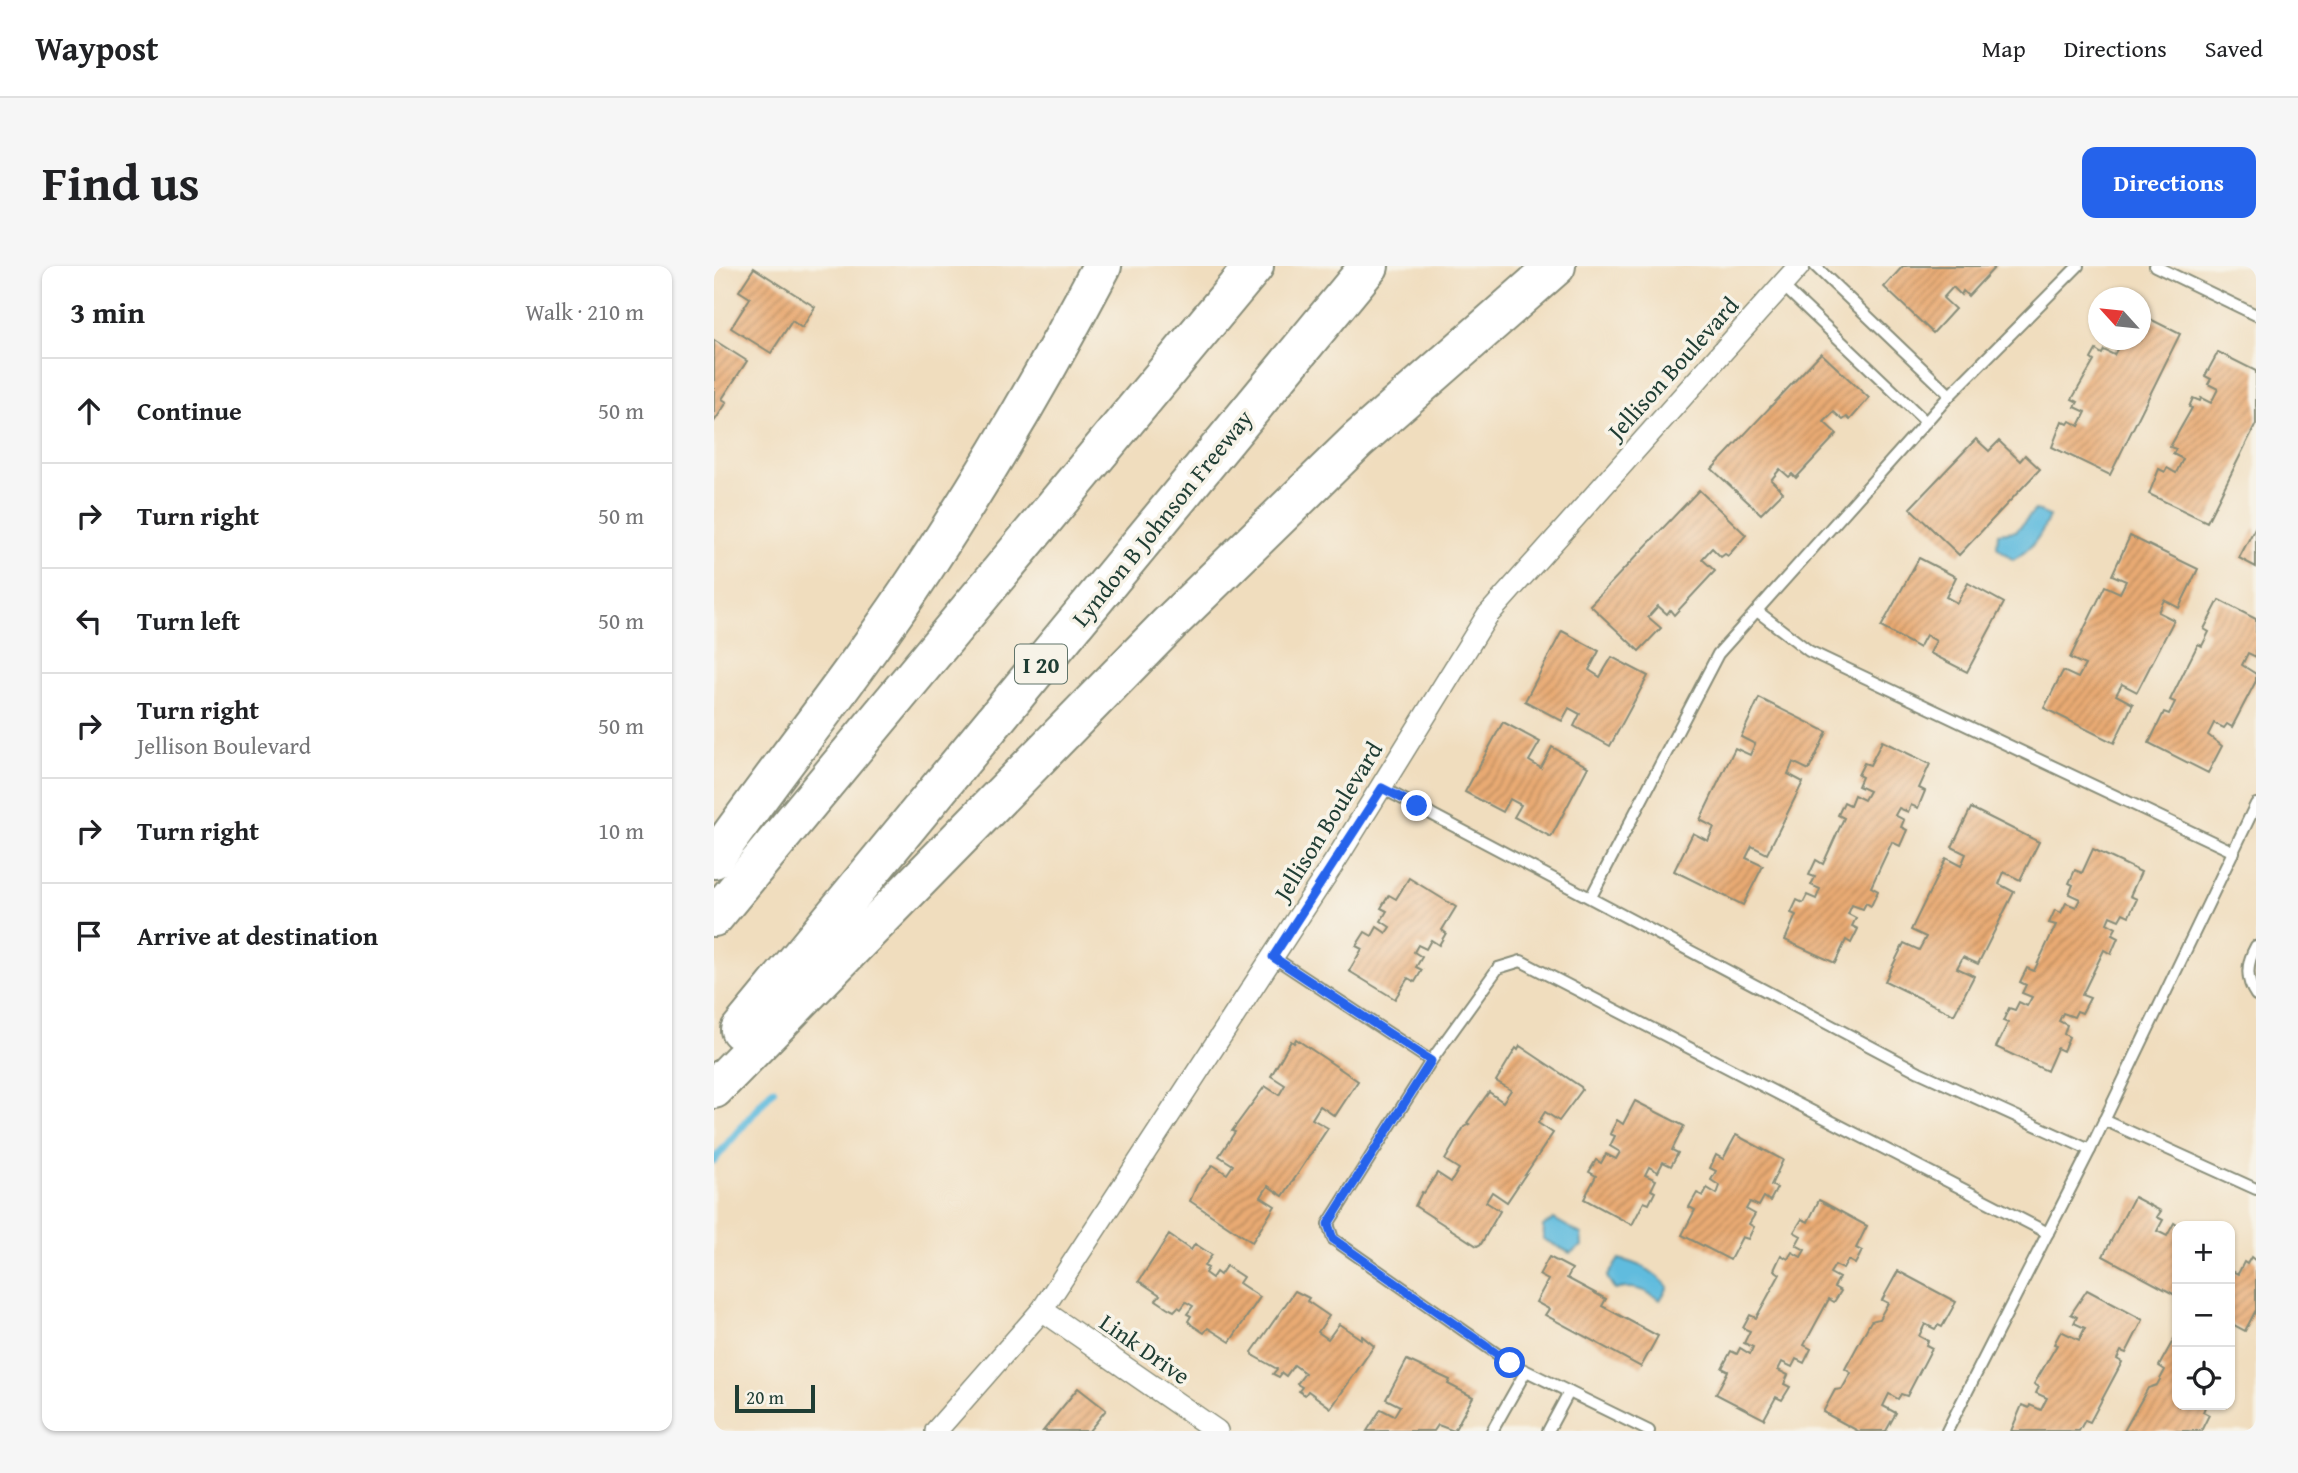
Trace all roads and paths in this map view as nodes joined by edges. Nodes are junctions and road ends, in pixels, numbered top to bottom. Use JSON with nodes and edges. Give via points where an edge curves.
{"nodes":[{"id":1,"x":1102,"y":266,"type":"edge"},
{"id":2,"x":1254,"y":266,"type":"edge"},
{"id":3,"x":1369,"y":266,"type":"edge"},
{"id":4,"x":1556,"y":266,"type":"edge"},
{"id":5,"x":1799,"y":266,"type":"edge"},
{"id":6,"x":1815,"y":266,"type":"edge"},
{"id":7,"x":2078,"y":266,"type":"edge"},
{"id":8,"x":2155,"y":266,"type":"edge"},
{"id":9,"x":1782,"y":285,"type":"junction"},
{"id":10,"x":2256,"y":315,"type":"edge"},
{"id":11,"x":1950,"y":395,"type":"junction"},
{"id":12,"x":1926,"y":422,"type":"junction"},
{"id":13,"x":1757,"y":611,"type":"junction"},
{"id":14,"x":1382,"y":788,"type":"junction"},
{"id":15,"x":2256,"y":804,"type":"edge"},
{"id":16,"x":2234,"y":852,"type":"junction"},
{"id":17,"x":714,"y":859,"type":"edge"},
{"id":18,"x":1591,"y":897,"type":"junction"},
{"id":19,"x":714,"y":917,"type":"edge"},
{"id":20,"x":2256,"y":946,"type":"edge"},
{"id":21,"x":1273,"y":957,"type":"junction"},
{"id":22,"x":2256,"y":995,"type":"edge"},
{"id":23,"x":714,"y":1061,"type":"edge"},
{"id":24,"x":1431,"y":1061,"type":"junction"},
{"id":25,"x":714,"y":1090,"type":"edge"},
{"id":26,"x":2104,"y":1120,"type":"junction"},
{"id":27,"x":2090,"y":1150,"type":"junction"},
{"id":28,"x":2256,"y":1189,"type":"edge"},
{"id":29,"x":2048,"y":1233,"type":"junction"},
{"id":30,"x":1042,"y":1310,"type":"junction"},
{"id":31,"x":1526,"y":1371,"type":"junction"},
{"id":32,"x":1569,"y":1392,"type":"junction"},
{"id":33,"x":936,"y":1431,"type":"edge"},
{"id":34,"x":1217,"y":1431,"type":"edge"},
{"id":35,"x":1492,"y":1431,"type":"edge"},
{"id":36,"x":1548,"y":1431,"type":"edge"},
{"id":37,"x":1649,"y":1431,"type":"edge"},
{"id":38,"x":1947,"y":1431,"type":"edge"}],
"edges":[{"from":1,"to":17,"type":"highway","via":[[1031,396],[931,558]]},
{"from":2,"to":19,"type":"highway"},
{"from":3,"to":23,"type":"highway","name":"Lyndon B Johnson Freeway","number":"I 20"},
{"from":4,"to":25,"type":"highway","via":[[1358,440],[1169,624]]},
{"from":5,"to":9,"type":"street","name":"Jellison Boulevard"},
{"from":6,"to":11,"type":"lane"},
{"from":7,"to":11,"type":"lane"},
{"from":8,"to":10,"type":"lane"},
{"from":9,"to":12,"type":"lane"},
{"from":9,"to":14,"type":"street","name":"Jellison Boulevard","via":[[1487,615]]},
{"from":11,"to":12,"type":"lane"},
{"from":12,"to":13,"type":"lane"},
{"from":13,"to":16,"type":"lane","via":[[1809,651]]},
{"from":13,"to":18,"type":"lane","via":[[1718,654]]},
{"from":14,"to":18,"type":"lane"},
{"from":14,"to":21,"type":"street","name":"Jellison Boulevard"},
{"from":15,"to":16,"type":"lane"},
{"from":16,"to":26,"type":"lane"},
{"from":18,"to":27,"type":"lane","via":[[1919,1072]]},
{"from":20,"to":22,"type":"lane","via":[[2247,976]]},
{"from":21,"to":24,"type":"lane"},
{"from":21,"to":30,"type":"street","name":"Jellison Boulevard"},
{"from":24,"to":29,"type":"lane","via":[[1497,968],[1521,961]]},
{"from":24,"to":31,"type":"lane","via":[[1328,1224],[1333,1239]]},
{"from":26,"to":27,"type":"lane"},
{"from":26,"to":28,"type":"lane"},
{"from":27,"to":29,"type":"lane"},
{"from":29,"to":38,"type":"lane"},
{"from":30,"to":33,"type":"street","name":"Jellison Boulevard"},
{"from":30,"to":34,"type":"street","name":"Link Drive"},
{"from":31,"to":32,"type":"lane"},
{"from":31,"to":35,"type":"lane"},
{"from":32,"to":36,"type":"lane"},
{"from":32,"to":37,"type":"lane"}]}
